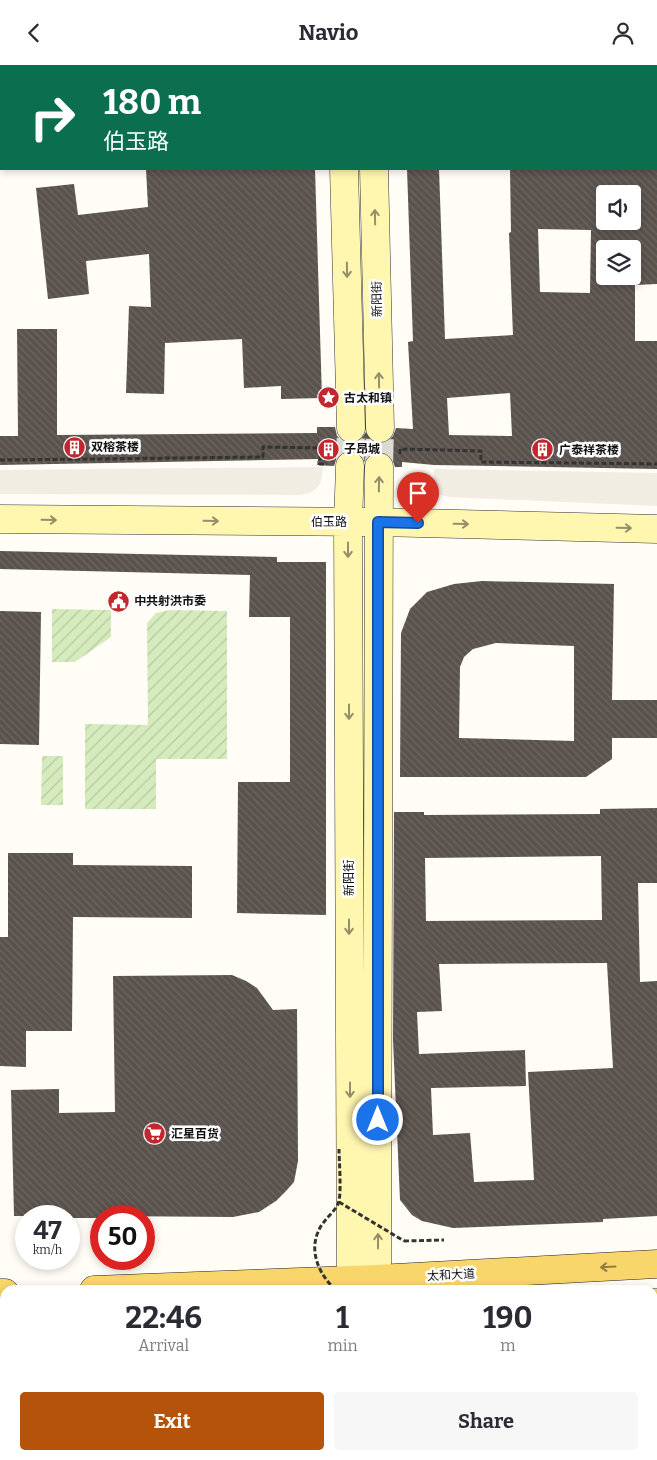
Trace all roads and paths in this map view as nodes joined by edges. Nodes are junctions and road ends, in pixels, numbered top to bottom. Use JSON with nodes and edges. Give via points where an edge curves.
{"nodes":[{"id":1,"x":344,"y":170,"type":"edge"},
{"id":2,"x":374,"y":170,"type":"edge"},
{"id":3,"x":351,"y":428,"type":"tunnel mouth"},
{"id":4,"x":380,"y":428,"type":"tunnel mouth"},
{"id":5,"x":350,"y":466,"type":"tunnel mouth"},
{"id":6,"x":379,"y":467,"type":"tunnel mouth"},
{"id":7,"x":0,"y":519,"type":"edge"},
{"id":8,"x":378,"y":522,"type":"junction"},
{"id":9,"x":348,"y":523,"type":"junction"},
{"id":10,"x":657,"y":529,"type":"edge"},
{"id":11,"x":339,"y":1149,"type":"dead end"},
{"id":12,"x":339,"y":1202,"type":"junction"},
{"id":13,"x":444,"y":1240,"type":"dead end"},
{"id":14,"x":657,"y":1264,"type":"edge"},
{"id":15,"x":335,"y":1285,"type":"edge"},
{"id":16,"x":346,"y":1285,"type":"edge"},
{"id":17,"x":377,"y":1285,"type":"edge"}],
"edges":[{"from":1,"to":3,"type":"main road","one_way":true},
{"from":4,"to":2,"type":"main road","name":"新阳街","one_way":true},
{"from":5,"to":9,"type":"main road","name":"新阳街"},
{"from":8,"to":6,"type":"main road","one_way":true},
{"from":7,"to":9,"type":"main road","name":"伯玉路","one_way":true},
{"from":8,"to":9,"type":"main road","name":"伯玉路"},
{"from":8,"to":10,"type":"main road","name":"伯玉路","one_way":true},
{"from":17,"to":8,"type":"main road","one_way":true},
{"from":9,"to":16,"type":"main road","name":"新阳街","one_way":true},
{"from":11,"to":12,"type":"path","bridge":true},
{"from":12,"to":13,"type":"path","bridge":true,"via":[[404,1241]]},
{"from":12,"to":15,"type":"path","bridge":true,"via":[[318,1231],[314,1249],[318,1267],[329,1284]]},
{"from":14,"to":17,"type":"main road","name":"太和大道","one_way":true}]}
